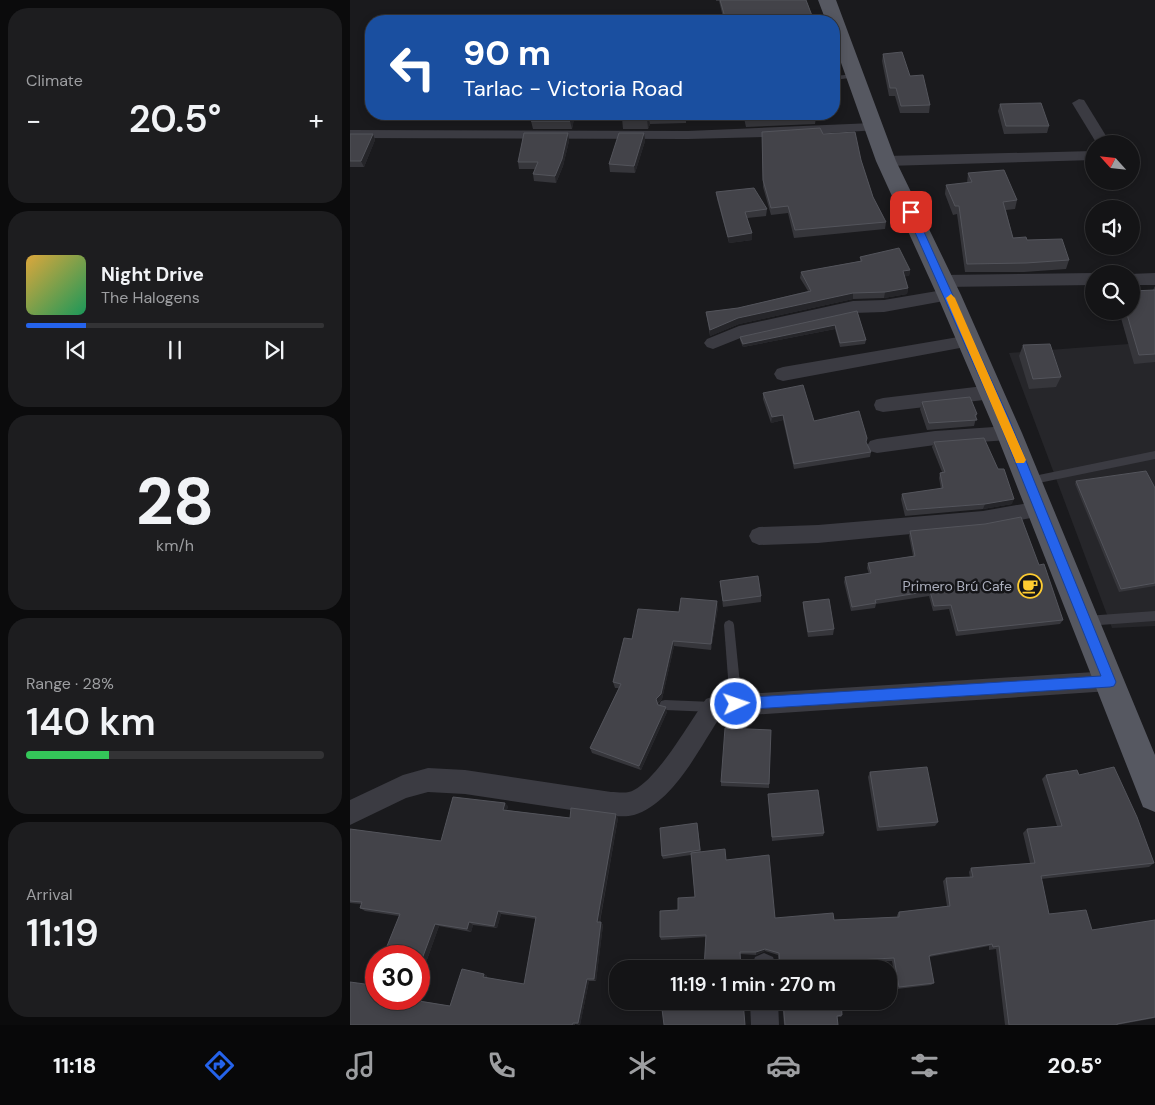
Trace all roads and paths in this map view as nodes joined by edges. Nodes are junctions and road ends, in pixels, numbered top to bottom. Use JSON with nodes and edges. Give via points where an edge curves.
{"nodes":[{"id":1,"x":827,"y":0,"type":"edge"},
{"id":2,"x":830,"y":15,"type":"edge"},
{"id":3,"x":840,"y":59,"type":"edge"},
{"id":4,"x":844,"y":77,"type":"edge"},
{"id":5,"x":1079,"y":102,"type":"dead end"},
{"id":6,"x":872,"y":126,"type":"junction"},
{"id":7,"x":350,"y":134,"type":"edge"},
{"id":8,"x":1099,"y":135,"type":"edge"},
{"id":9,"x":1085,"y":156,"type":"edge"},
{"id":10,"x":886,"y":161,"type":"junction"},
{"id":11,"x":1140,"y":279,"type":"edge"},
{"id":12,"x":1155,"y":279,"type":"edge"},
{"id":13,"x":1085,"y":280,"type":"edge"},
{"id":14,"x":946,"y":288,"type":"junction"},
{"id":15,"x":970,"y":341,"type":"junction"},
{"id":16,"x":713,"y":343,"type":"dead end"},
{"id":17,"x":783,"y":374,"type":"dead end"},
{"id":18,"x":992,"y":392,"type":"junction"},
{"id":19,"x":884,"y":405,"type":"dead end"},
{"id":20,"x":1009,"y":433,"type":"junction"},
{"id":21,"x":876,"y":446,"type":"dead end"},
{"id":22,"x":1155,"y":455,"type":"edge"},
{"id":23,"x":1029,"y":481,"type":"junction"},
{"id":24,"x":1040,"y":509,"type":"junction"},
{"id":25,"x":759,"y":536,"type":"dead end"},
{"id":26,"x":1155,"y":616,"type":"edge"},
{"id":27,"x":1085,"y":622,"type":"junction"},
{"id":28,"x":729,"y":625,"type":"dead end"},
{"id":29,"x":1110,"y":682,"type":"junction"},
{"id":30,"x":666,"y":705,"type":"edge"},
{"id":31,"x":725,"y":705,"type":"junction"},
{"id":32,"x":1155,"y":795,"type":"edge"},
{"id":33,"x":350,"y":814,"type":"edge"},
{"id":34,"x":764,"y":1010,"type":"edge"},
{"id":35,"x":765,"y":1025,"type":"edge"}],
"edges":[{"from":1,"to":2,"type":"main road"},
{"from":3,"to":4,"type":"main road"},
{"from":4,"to":6,"type":"main road"},
{"from":5,"to":8,"type":"street"},
{"from":6,"to":7,"type":"street","via":[[688,135]]},
{"from":6,"to":10,"type":"main road"},
{"from":9,"to":10,"type":"street"},
{"from":10,"to":14,"type":"main road"},
{"from":11,"to":12,"type":"street"},
{"from":13,"to":14,"type":"street"},
{"from":14,"to":15,"type":"main road"},
{"from":14,"to":16,"type":"street","via":[[893,305],[853,307],[739,332]]},
{"from":15,"to":17,"type":"street"},
{"from":15,"to":18,"type":"main road"},
{"from":18,"to":19,"type":"street"},
{"from":18,"to":20,"type":"main road"},
{"from":20,"to":21,"type":"street"},
{"from":20,"to":23,"type":"main road"},
{"from":22,"to":23,"type":"lane"},
{"from":23,"to":24,"type":"main road"},
{"from":24,"to":25,"type":"street","via":[[983,519]]},
{"from":24,"to":27,"type":"main road"},
{"from":26,"to":27,"type":"lane"},
{"from":27,"to":29,"type":"main road"},
{"from":28,"to":31,"type":"lane"},
{"from":29,"to":31,"type":"street"},
{"from":29,"to":32,"type":"main road"},
{"from":30,"to":31,"type":"lane"},
{"from":31,"to":33,"type":"street","via":[[649,796],[634,803],[611,804],[464,782],[428,780],[403,788]]},
{"from":34,"to":35,"type":"street"}]}
